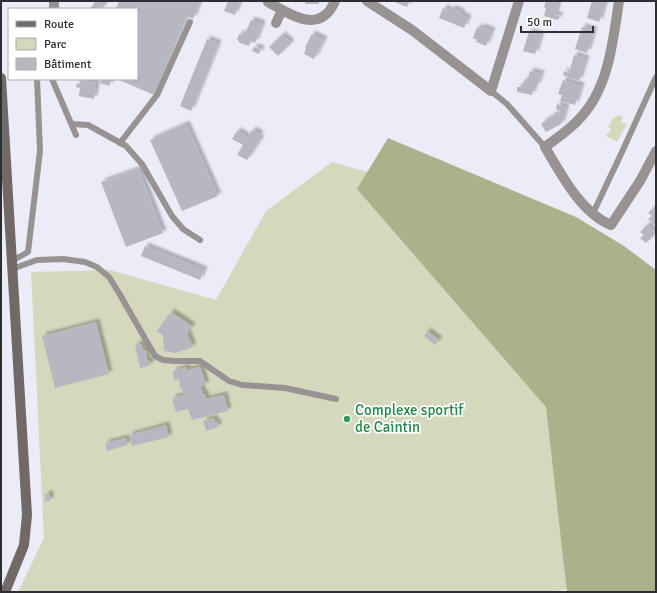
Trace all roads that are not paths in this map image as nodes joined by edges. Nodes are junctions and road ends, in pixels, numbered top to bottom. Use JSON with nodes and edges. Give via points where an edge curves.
{"nodes":[{"id":1,"x":335,"y":1,"type":"edge"},
{"id":2,"x":367,"y":1,"type":"edge"},
{"id":3,"x":519,"y":1,"type":"edge"},
{"id":4,"x":619,"y":1,"type":"edge"},
{"id":5,"x":268,"y":2,"type":"dead end"},
{"id":6,"x":282,"y":10,"type":"junction"},
{"id":7,"x":190,"y":22,"type":"dead end"},
{"id":8,"x":276,"y":23,"type":"dead end"},
{"id":9,"x":656,"y":77,"type":"edge"},
{"id":10,"x":1,"y":78,"type":"edge"},
{"id":11,"x":37,"y":80,"type":"edge"},
{"id":12,"x":52,"y":80,"type":"edge"},
{"id":13,"x":491,"y":91,"type":"junction"},
{"id":14,"x":72,"y":124,"type":"junction"},
{"id":15,"x":76,"y":135,"type":"dead end"},
{"id":16,"x":120,"y":143,"type":"junction"},
{"id":17,"x":545,"y":147,"type":"junction"},
{"id":18,"x":656,"y":151,"type":"edge"},
{"id":19,"x":591,"y":214,"type":"junction"},
{"id":20,"x":200,"y":240,"type":"dead end"},
{"id":21,"x":12,"y":265,"type":"junction"},
{"id":22,"x":336,"y":399,"type":"dead end"},
{"id":23,"x":5,"y":592,"type":"edge"}],
"edges":[{"from":1,"to":6,"type":"street","via":[[328,12],[314,20],[307,21]]},
{"from":2,"to":13,"type":"street","via":[[412,30]]},
{"from":3,"to":13,"type":"street"},
{"from":4,"to":17,"type":"street","via":[[609,57],[592,103],[581,117]]},
{"from":5,"to":6,"type":"street"},
{"from":6,"to":8,"type":"street"},
{"from":7,"to":16,"type":"lane","via":[[157,95]]},
{"from":9,"to":19,"type":"lane"},
{"from":10,"to":21,"type":"main road"},
{"from":11,"to":21,"type":"lane","via":[[40,151],[28,252]]},
{"from":12,"to":14,"type":"lane"},
{"from":13,"to":17,"type":"lane","via":[[507,104]]},
{"from":14,"to":15,"type":"lane"},
{"from":14,"to":16,"type":"lane","via":[[88,125]]},
{"from":16,"to":20,"type":"lane","via":[[142,164],[172,216],[183,229]]},
{"from":17,"to":19,"type":"street"},
{"from":18,"to":19,"type":"street","via":[[640,181],[610,225]]},
{"from":21,"to":22,"type":"lane","via":[[37,260],[63,259],[85,262],[97,267],[109,278],[155,356],[175,362],[200,361],[229,381],[242,385],[286,388]]},
{"from":21,"to":23,"type":"main road","via":[[27,515],[24,545]]}]}
